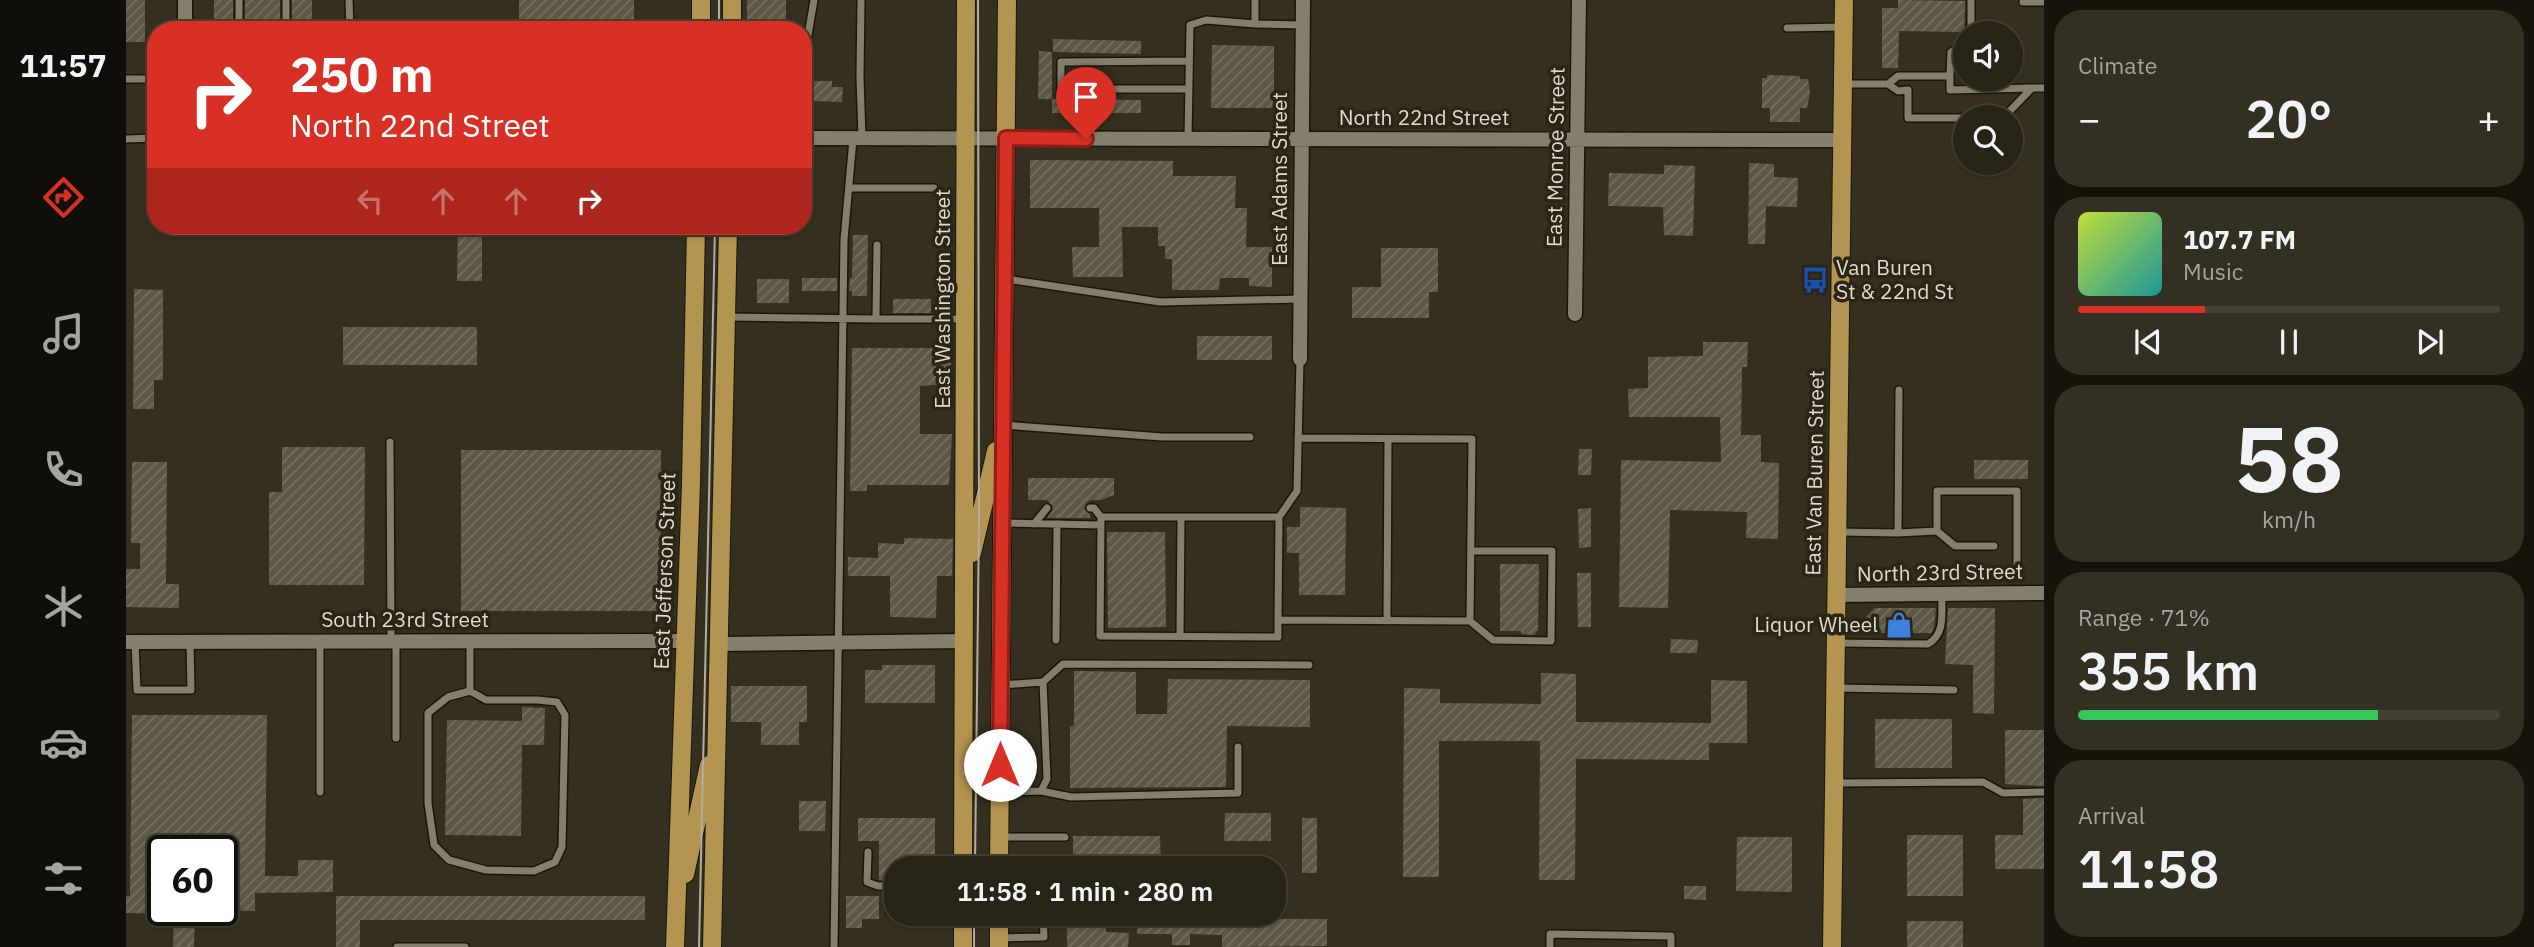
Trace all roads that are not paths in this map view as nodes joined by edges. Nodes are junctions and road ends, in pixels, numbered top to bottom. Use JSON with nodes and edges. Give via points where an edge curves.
{"nodes":[{"id":1,"x":185,"y":0,"type":"edge"},
{"id":2,"x":239,"y":0,"type":"edge"},
{"id":3,"x":286,"y":0,"type":"edge"},
{"id":4,"x":349,"y":0,"type":"edge"},
{"id":5,"x":701,"y":0,"type":"edge"},
{"id":6,"x":732,"y":0,"type":"edge"},
{"id":7,"x":814,"y":0,"type":"edge"},
{"id":8,"x":861,"y":0,"type":"edge"},
{"id":9,"x":966,"y":0,"type":"edge"},
{"id":10,"x":1007,"y":0,"type":"edge"},
{"id":11,"x":1255,"y":0,"type":"edge"},
{"id":12,"x":1303,"y":0,"type":"edge"},
{"id":13,"x":1578,"y":0,"type":"edge"},
{"id":14,"x":1844,"y":0,"type":"edge"},
{"id":15,"x":1971,"y":0,"type":"edge"},
{"id":16,"x":2023,"y":2,"type":"dead end"},
{"id":17,"x":2044,"y":2,"type":"edge"},
{"id":18,"x":185,"y":21,"type":"edge"},
{"id":19,"x":239,"y":21,"type":"edge"},
{"id":20,"x":286,"y":21,"type":"edge"},
{"id":21,"x":350,"y":21,"type":"edge"},
{"id":22,"x":701,"y":21,"type":"edge"},
{"id":23,"x":732,"y":21,"type":"edge"},
{"id":24,"x":810,"y":21,"type":"edge"},
{"id":25,"x":1971,"y":21,"type":"edge"},
{"id":26,"x":1255,"y":24,"type":"junction"},
{"id":27,"x":1302,"y":24,"type":"junction"},
{"id":28,"x":1843,"y":27,"type":"junction"},
{"id":29,"x":1787,"y":28,"type":"dead end"},
{"id":30,"x":1953,"y":51,"type":"edge"},
{"id":31,"x":1189,"y":61,"type":"junction"},
{"id":32,"x":1950,"y":76,"type":"junction"},
{"id":33,"x":126,"y":79,"type":"edge"},
{"id":34,"x":147,"y":79,"type":"edge"},
{"id":35,"x":1843,"y":85,"type":"junction"},
{"id":36,"x":1888,"y":85,"type":"junction"},
{"id":37,"x":2032,"y":88,"type":"junction"},
{"id":38,"x":2044,"y":88,"type":"edge"},
{"id":39,"x":1189,"y":89,"type":"junction"},
{"id":40,"x":2016,"y":105,"type":"edge"},
{"id":41,"x":1953,"y":118,"type":"edge"},
{"id":42,"x":147,"y":138,"type":"edge"},
{"id":43,"x":812,"y":138,"type":"edge"},
{"id":44,"x":857,"y":138,"type":"junction"},
{"id":45,"x":966,"y":138,"type":"junction"},
{"id":46,"x":1006,"y":138,"type":"junction"},
{"id":47,"x":126,"y":139,"type":"edge"},
{"id":48,"x":1188,"y":139,"type":"junction"},
{"id":49,"x":1301,"y":139,"type":"junction"},
{"id":50,"x":1577,"y":140,"type":"junction"},
{"id":51,"x":1842,"y":141,"type":"junction"},
{"id":52,"x":849,"y":188,"type":"junction"},
{"id":53,"x":934,"y":188,"type":"dead end"},
{"id":54,"x":696,"y":235,"type":"edge"},
{"id":55,"x":728,"y":235,"type":"edge"},
{"id":56,"x":877,"y":245,"type":"dead end"},
{"id":57,"x":1005,"y":279,"type":"junction"},
{"id":58,"x":1300,"y":299,"type":"junction"},
{"id":59,"x":1575,"y":314,"type":"dead end"},
{"id":60,"x":727,"y":317,"type":"junction"},
{"id":61,"x":843,"y":319,"type":"junction"},
{"id":62,"x":876,"y":319,"type":"junction"},
{"id":63,"x":965,"y":319,"type":"junction"},
{"id":64,"x":1300,"y":359,"type":"joint"},
{"id":65,"x":1899,"y":390,"type":"dead end"},
{"id":66,"x":1003,"y":425,"type":"junction"},
{"id":67,"x":1250,"y":437,"type":"dead end"},
{"id":68,"x":1298,"y":438,"type":"junction"},
{"id":69,"x":1388,"y":439,"type":"junction"},
{"id":70,"x":390,"y":442,"type":"dead end"},
{"id":71,"x":1048,"y":508,"type":"dead end"},
{"id":72,"x":1090,"y":508,"type":"dead end"},
{"id":73,"x":1181,"y":516,"type":"junction"},
{"id":74,"x":1279,"y":517,"type":"junction"},
{"id":75,"x":1101,"y":521,"type":"junction"},
{"id":76,"x":1002,"y":523,"type":"junction"},
{"id":77,"x":1034,"y":524,"type":"junction"},
{"id":78,"x":1057,"y":524,"type":"junction"},
{"id":79,"x":1937,"y":531,"type":"junction"},
{"id":80,"x":1837,"y":532,"type":"junction"},
{"id":81,"x":1898,"y":533,"type":"junction"},
{"id":82,"x":1994,"y":547,"type":"dead end"},
{"id":83,"x":1471,"y":551,"type":"junction"},
{"id":84,"x":2017,"y":566,"type":"dead end"},
{"id":85,"x":2044,"y":593,"type":"edge"},
{"id":86,"x":1942,"y":594,"type":"junction"},
{"id":87,"x":1836,"y":595,"type":"junction"},
{"id":88,"x":964,"y":597,"type":"junction"},
{"id":89,"x":1278,"y":620,"type":"junction"},
{"id":90,"x":1387,"y":621,"type":"junction"},
{"id":91,"x":1470,"y":621,"type":"junction"},
{"id":92,"x":1180,"y":636,"type":"junction"},
{"id":93,"x":394,"y":640,"type":"junction"},
{"id":94,"x":471,"y":640,"type":"junction"},
{"id":95,"x":1056,"y":640,"type":"dead end"},
{"id":96,"x":320,"y":641,"type":"junction"},
{"id":97,"x":963,"y":641,"type":"junction"},
{"id":98,"x":130,"y":642,"type":"edge"},
{"id":99,"x":190,"y":642,"type":"junction"},
{"id":100,"x":685,"y":642,"type":"junction"},
{"id":101,"x":720,"y":643,"type":"junction"},
{"id":102,"x":839,"y":643,"type":"junction"},
{"id":103,"x":1835,"y":643,"type":"junction"},
{"id":104,"x":1309,"y":666,"type":"dead end"},
{"id":105,"x":1043,"y":682,"type":"junction"},
{"id":106,"x":1001,"y":685,"type":"junction"},
{"id":107,"x":1835,"y":688,"type":"junction"},
{"id":108,"x":1954,"y":690,"type":"dead end"},
{"id":109,"x":470,"y":691,"type":"junction"},
{"id":110,"x":718,"y":724,"type":"junction"},
{"id":111,"x":396,"y":738,"type":"dead end"},
{"id":112,"x":1237,"y":747,"type":"dead end"},
{"id":113,"x":1834,"y":783,"type":"junction"},
{"id":114,"x":1041,"y":791,"type":"junction"},
{"id":115,"x":320,"y":792,"type":"dead end"},
{"id":116,"x":1000,"y":792,"type":"junction"},
{"id":117,"x":2044,"y":792,"type":"edge"},
{"id":118,"x":1000,"y":837,"type":"junction"},
{"id":119,"x":1065,"y":837,"type":"dead end"},
{"id":120,"x":868,"y":852,"type":"dead end"},
{"id":121,"x":963,"y":856,"type":"edge"},
{"id":122,"x":999,"y":856,"type":"edge"},
{"id":123,"x":884,"y":886,"type":"edge"},
{"id":124,"x":676,"y":917,"type":"junction"},
{"id":125,"x":963,"y":926,"type":"edge"},
{"id":126,"x":1044,"y":926,"type":"edge"},
{"id":127,"x":999,"y":943,"type":"edge"},
{"id":128,"x":397,"y":947,"type":"edge"},
{"id":129,"x":465,"y":947,"type":"edge"},
{"id":130,"x":675,"y":947,"type":"edge"},
{"id":131,"x":712,"y":947,"type":"edge"},
{"id":132,"x":834,"y":947,"type":"edge"},
{"id":133,"x":963,"y":947,"type":"edge"},
{"id":134,"x":1550,"y":947,"type":"edge"},
{"id":135,"x":1671,"y":947,"type":"edge"},
{"id":136,"x":1832,"y":947,"type":"edge"}],
"edges":[{"from":1,"to":18,"type":"street"},
{"from":2,"to":19,"type":"lane"},
{"from":3,"to":20,"type":"lane"},
{"from":4,"to":21,"type":"lane"},
{"from":5,"to":22,"type":"main road"},
{"from":6,"to":23,"type":"main road"},
{"from":7,"to":24,"type":"lane"},
{"from":8,"to":44,"type":"lane"},
{"from":9,"to":45,"type":"main road","name":"East Washington Street"},
{"from":10,"to":46,"type":"main road","name":"East Washington Street"},
{"from":11,"to":26,"type":"lane"},
{"from":12,"to":27,"type":"street","name":"East Adams Street"},
{"from":13,"to":50,"type":"street","name":"East Monroe Street"},
{"from":14,"to":28,"type":"main road","name":"East Van Buren Street"},
{"from":15,"to":25,"type":"lane"},
{"from":16,"to":17,"type":"lane"},
{"from":26,"to":27,"type":"lane"},
{"from":26,"to":31,"type":"lane","via":[[1206,20],[1190,25]]},
{"from":27,"to":49,"type":"street","name":"East Adams Street"},
{"from":28,"to":29,"type":"lane"},
{"from":28,"to":35,"type":"main road","name":"East Van Buren Street"},
{"from":30,"to":32,"type":"lane"},
{"from":31,"to":39,"type":"lane"},
{"from":31,"to":39,"type":"lane","via":[[1061,62],[1061,89]]},
{"from":32,"to":36,"type":"lane","via":[[1898,76]]},
{"from":32,"to":37,"type":"lane","via":[[1950,90]]},
{"from":33,"to":34,"type":"lane"},
{"from":35,"to":36,"type":"lane"},
{"from":35,"to":51,"type":"main road","name":"East Van Buren Street"},
{"from":36,"to":41,"type":"lane","via":[[1908,90],[1908,118]]},
{"from":37,"to":38,"type":"lane"},
{"from":37,"to":40,"type":"lane"},
{"from":39,"to":48,"type":"lane"},
{"from":42,"to":47,"type":"lane"},
{"from":43,"to":44,"type":"street","name":"North 22nd Street"},
{"from":44,"to":45,"type":"street","name":"North 22nd Street"},
{"from":44,"to":52,"type":"lane"},
{"from":45,"to":46,"type":"street","name":"North 22nd Street"},
{"from":45,"to":63,"type":"main road","name":"East Washington Street"},
{"from":46,"to":48,"type":"street","name":"North 22nd Street"},
{"from":46,"to":57,"type":"main road","name":"East Washington Street"},
{"from":48,"to":49,"type":"street","name":"North 22nd Street"},
{"from":49,"to":50,"type":"street","name":"North 22nd Street"},
{"from":49,"to":58,"type":"street","name":"East Adams Street"},
{"from":50,"to":51,"type":"street","name":"North 22nd Street"},
{"from":50,"to":59,"type":"street","name":"East Monroe Street"},
{"from":51,"to":80,"type":"main road","name":"East Van Buren Street"},
{"from":52,"to":53,"type":"lane"},
{"from":52,"to":61,"type":"lane"},
{"from":54,"to":100,"type":"main road","name":"East Jefferson Street"},
{"from":55,"to":60,"type":"main road","name":"East Jefferson Street"},
{"from":56,"to":62,"type":"lane"},
{"from":57,"to":58,"type":"lane","via":[[1160,302]]},
{"from":57,"to":66,"type":"main road","name":"East Washington Street"},
{"from":58,"to":64,"type":"street","name":"East Adams Street"},
{"from":60,"to":61,"type":"lane"},
{"from":60,"to":101,"type":"main road","name":"East Jefferson Street"},
{"from":61,"to":62,"type":"lane"},
{"from":61,"to":102,"type":"lane"},
{"from":62,"to":63,"type":"lane"},
{"from":63,"to":88,"type":"main road","name":"East Washington Street"},
{"from":64,"to":68,"type":"lane"},
{"from":65,"to":81,"type":"lane"},
{"from":66,"to":67,"type":"lane"},
{"from":66,"to":76,"type":"main road","name":"East Washington Street"},
{"from":66,"to":88,"type":"main road","name":"East Washington Street"},
{"from":68,"to":69,"type":"lane"},
{"from":68,"to":74,"type":"lane","via":[[1297,491]]},
{"from":69,"to":83,"type":"lane","via":[[1472,439]]},
{"from":69,"to":90,"type":"lane"},
{"from":70,"to":93,"type":"lane"},
{"from":71,"to":77,"type":"lane"},
{"from":72,"to":75,"type":"lane"},
{"from":73,"to":74,"type":"lane"},
{"from":73,"to":75,"type":"lane"},
{"from":73,"to":92,"type":"lane"},
{"from":74,"to":89,"type":"lane"},
{"from":75,"to":78,"type":"lane"},
{"from":75,"to":92,"type":"lane","via":[[1100,636]]},
{"from":76,"to":77,"type":"lane"},
{"from":76,"to":106,"type":"main road","name":"East Washington Street"},
{"from":77,"to":78,"type":"lane"},
{"from":78,"to":95,"type":"lane"},
{"from":79,"to":81,"type":"lane"},
{"from":79,"to":82,"type":"lane","via":[[1955,546]]},
{"from":79,"to":84,"type":"lane","via":[[1937,491],[2017,491]]},
{"from":80,"to":81,"type":"lane"},
{"from":80,"to":87,"type":"main road","name":"East Van Buren Street"},
{"from":83,"to":91,"type":"lane"},
{"from":83,"to":91,"type":"lane","via":[[1552,551],[1551,640],[1493,640]]},
{"from":85,"to":86,"type":"street","name":"North 23rd Street"},
{"from":86,"to":87,"type":"street","name":"North 23rd Street"},
{"from":86,"to":103,"type":"lane","via":[[1941,632],[1928,644]]},
{"from":87,"to":103,"type":"main road","name":"East Van Buren Street"},
{"from":88,"to":97,"type":"main road","name":"East Washington Street"},
{"from":89,"to":90,"type":"lane"},
{"from":89,"to":92,"type":"lane","via":[[1278,637]]},
{"from":90,"to":91,"type":"lane"},
{"from":93,"to":94,"type":"street","name":"South 23rd Street"},
{"from":93,"to":96,"type":"street","name":"South 23rd Street"},
{"from":93,"to":111,"type":"lane"},
{"from":94,"to":100,"type":"street","name":"South 23rd Street"},
{"from":94,"to":109,"type":"lane"},
{"from":96,"to":99,"type":"street","name":"South 23rd Street"},
{"from":96,"to":115,"type":"lane"},
{"from":97,"to":102,"type":"street"},
{"from":97,"to":121,"type":"main road","name":"East Washington Street"},
{"from":98,"to":99,"type":"street","name":"South 23rd Street"},
{"from":98,"to":99,"type":"lane","via":[[137,690],[191,690]]},
{"from":100,"to":124,"type":"main road","name":"East Jefferson Street"},
{"from":101,"to":102,"type":"street"},
{"from":101,"to":110,"type":"main road","name":"East Jefferson Street"},
{"from":102,"to":132,"type":"lane"},
{"from":103,"to":107,"type":"main road","name":"East Van Buren Street"},
{"from":104,"to":105,"type":"lane","via":[[1063,664]]},
{"from":105,"to":106,"type":"lane"},
{"from":105,"to":114,"type":"lane","via":[[1047,779]]},
{"from":106,"to":116,"type":"main road","name":"East Washington Street"},
{"from":107,"to":108,"type":"lane"},
{"from":107,"to":113,"type":"main road","name":"East Van Buren Street"},
{"from":109,"to":109,"type":"lane","via":[[486,701],[557,702],[565,715],[562,847],[555,862],[534,871],[486,870],[449,860],[434,845],[428,803],[428,713],[448,696]]},
{"from":110,"to":124,"type":"main road","name":"East Jefferson Street"},
{"from":110,"to":131,"type":"main road","name":"East Jefferson Street"},
{"from":112,"to":114,"type":"lane","via":[[1238,793],[1071,797]]},
{"from":113,"to":117,"type":"lane","via":[[1983,782],[2003,793]]},
{"from":113,"to":136,"type":"main road","name":"East Van Buren Street"},
{"from":114,"to":116,"type":"lane"},
{"from":116,"to":118,"type":"main road","name":"East Washington Street"},
{"from":118,"to":119,"type":"lane"},
{"from":118,"to":122,"type":"main road","name":"East Washington Street"},
{"from":120,"to":123,"type":"lane","via":[[867,882]]},
{"from":124,"to":130,"type":"main road","name":"East Jefferson Street"},
{"from":125,"to":133,"type":"main road"},
{"from":126,"to":127,"type":"lane","via":[[1044,937]]},
{"from":128,"to":129,"type":"lane"},
{"from":134,"to":135,"type":"lane","via":[[1550,934],[1671,936]]}]}
